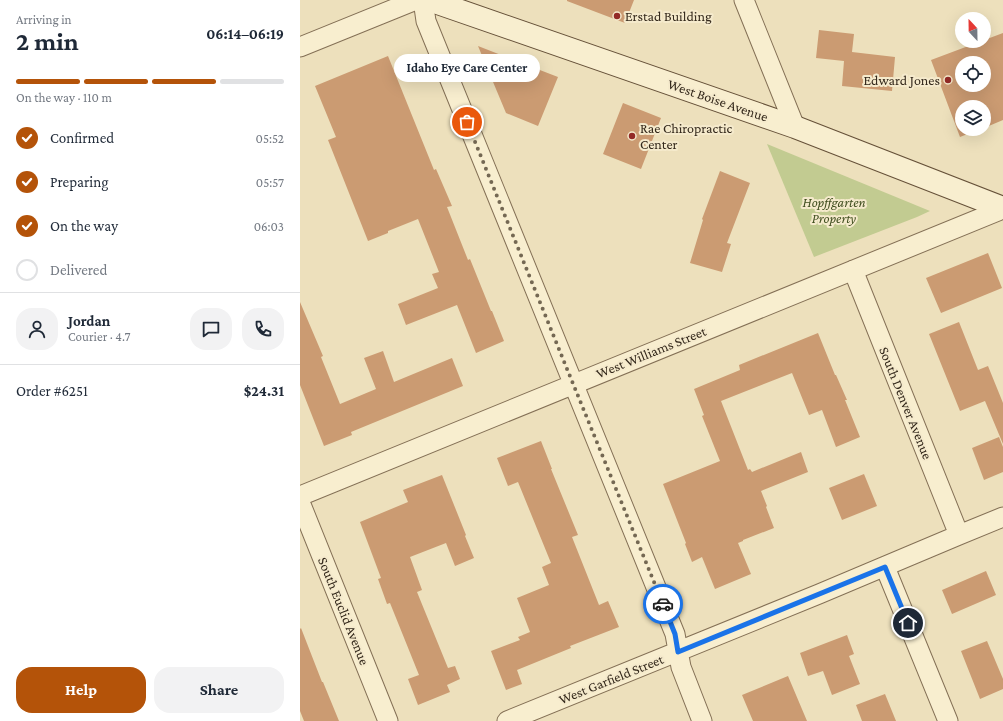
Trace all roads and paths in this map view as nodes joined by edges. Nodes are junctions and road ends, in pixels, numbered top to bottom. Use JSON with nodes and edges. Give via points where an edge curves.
{"nodes":[{"id":1,"x":416,"y":0,"type":"edge"},
{"id":2,"x":422,"y":0,"type":"edge"},
{"id":3,"x":429,"y":0,"type":"edge"},
{"id":4,"x":744,"y":0,"type":"edge"},
{"id":5,"x":300,"y":47,"type":"edge"},
{"id":6,"x":795,"y":127,"type":"junction"},
{"id":7,"x":1003,"y":209,"type":"edge"},
{"id":8,"x":853,"y":270,"type":"junction"},
{"id":9,"x":573,"y":384,"type":"junction"},
{"id":10,"x":300,"y":496,"type":"edge"},
{"id":11,"x":300,"y":502,"type":"edge"},
{"id":12,"x":1003,"y":517,"type":"edge"},
{"id":13,"x":959,"y":535,"type":"junction"},
{"id":14,"x":885,"y":567,"type":"junction"},
{"id":15,"x":678,"y":652,"type":"junction"},
{"id":16,"x":388,"y":721,"type":"edge"},
{"id":17,"x":507,"y":721,"type":"edge"},
{"id":18,"x":702,"y":721,"type":"edge"},
{"id":19,"x":948,"y":721,"type":"edge"}],
"edges":[{"from":1,"to":5,"type":"street"},
{"from":2,"to":9,"type":"street","via":[[426,21]]},
{"from":3,"to":6,"type":"street","name":"West Boise Avenue"},
{"from":4,"to":6,"type":"street"},
{"from":6,"to":7,"type":"street","name":"West Boise Avenue"},
{"from":7,"to":8,"type":"street","name":"West Williams Street"},
{"from":8,"to":9,"type":"street","name":"West Williams Street"},
{"from":8,"to":13,"type":"street","name":"South Denver Avenue"},
{"from":9,"to":10,"type":"street","name":"West Williams Street"},
{"from":9,"to":15,"type":"street","via":[[675,634]]},
{"from":11,"to":16,"type":"street","name":"South Euclid Avenue"},
{"from":12,"to":13,"type":"street","name":"West Garfield Street"},
{"from":13,"to":14,"type":"street","name":"West Garfield Street"},
{"from":14,"to":15,"type":"street","name":"West Garfield Street"},
{"from":14,"to":19,"type":"street"},
{"from":15,"to":17,"type":"street","name":"West Garfield Street"},
{"from":15,"to":18,"type":"street","via":[[681,667]]}]}
